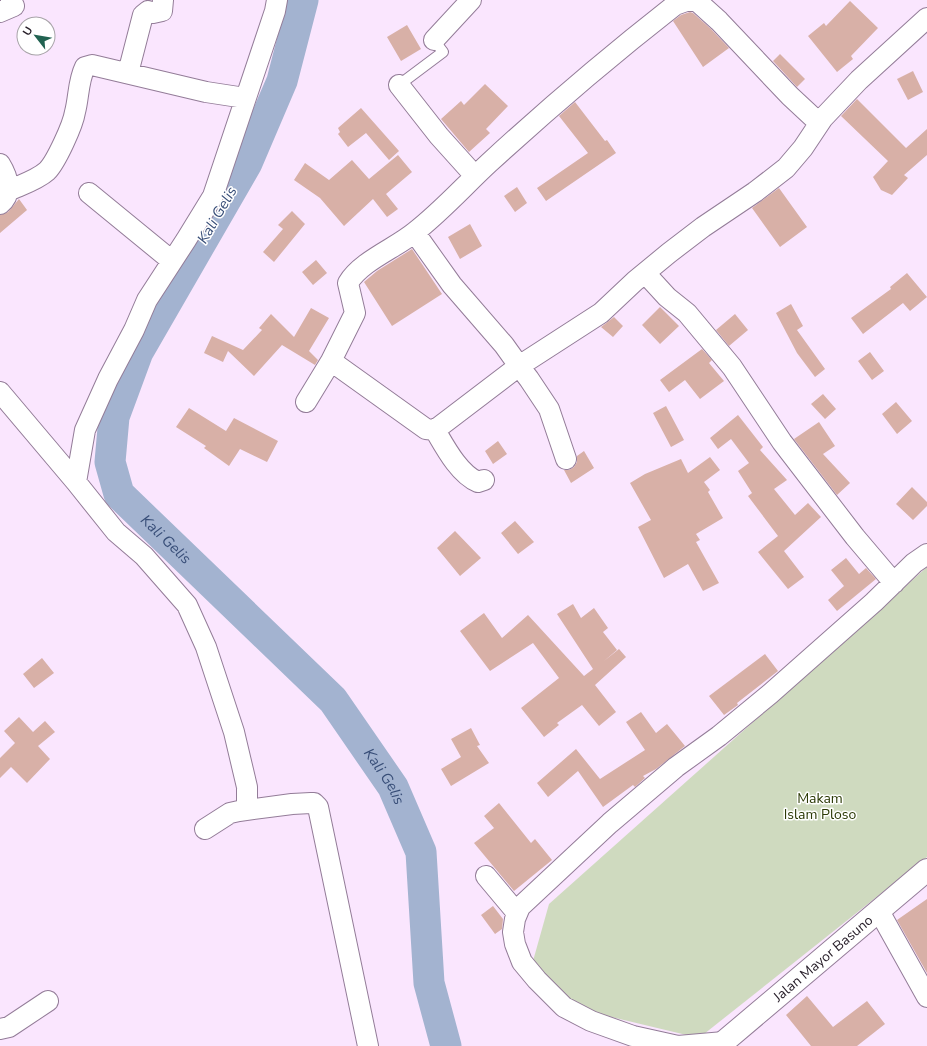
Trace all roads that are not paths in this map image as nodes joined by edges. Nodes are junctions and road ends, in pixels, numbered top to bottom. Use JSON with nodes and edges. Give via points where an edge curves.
{"nodes":[{"id":1,"x":11,"y":0,"type":"edge"},
{"id":2,"x":163,"y":0,"type":"edge"},
{"id":3,"x":277,"y":0,"type":"edge"},
{"id":4,"x":471,"y":0,"type":"edge"},
{"id":5,"x":673,"y":3,"type":"edge"},
{"id":6,"x":0,"y":12,"type":"edge"},
{"id":7,"x":927,"y":18,"type":"edge"},
{"id":8,"x":434,"y":40,"type":"joint"},
{"id":9,"x":128,"y":73,"type":"junction"},
{"id":10,"x":399,"y":85,"type":"joint"},
{"id":11,"x":245,"y":98,"type":"junction"},
{"id":12,"x":819,"y":123,"type":"junction"},
{"id":13,"x":0,"y":164,"type":"edge"},
{"id":14,"x":474,"y":176,"type":"junction"},
{"id":15,"x":89,"y":192,"type":"dead end"},
{"id":16,"x":4,"y":198,"type":"edge"},
{"id":17,"x":415,"y":233,"type":"junction"},
{"id":18,"x":172,"y":261,"type":"junction"},
{"id":19,"x":645,"y":273,"type":"junction"},
{"id":20,"x":331,"y":361,"type":"junction"},
{"id":21,"x":519,"y":366,"type":"junction"},
{"id":22,"x":0,"y":392,"type":"edge"},
{"id":23,"x":306,"y":402,"type":"dead end"},
{"id":24,"x":435,"y":430,"type":"junction"},
{"id":25,"x":566,"y":459,"type":"dead end"},
{"id":26,"x":484,"y":480,"type":"dead end"},
{"id":27,"x":76,"y":482,"type":"junction"},
{"id":28,"x":927,"y":554,"type":"edge"},
{"id":29,"x":894,"y":583,"type":"junction"},
{"id":30,"x":247,"y":810,"type":"junction"},
{"id":31,"x":205,"y":828,"type":"dead end"},
{"id":32,"x":927,"y":870,"type":"edge"},
{"id":33,"x":486,"y":876,"type":"dead end"},
{"id":34,"x":878,"y":911,"type":"junction"},
{"id":35,"x":517,"y":913,"type":"junction"},
{"id":36,"x":927,"y":997,"type":"edge"},
{"id":37,"x":48,"y":1001,"type":"dead end"},
{"id":38,"x":0,"y":1029,"type":"edge"},
{"id":39,"x":721,"y":1044,"type":"edge"},
{"id":40,"x":368,"y":1046,"type":"edge"}],
"edges":[{"from":1,"to":6,"type":"street","via":[[14,6]]},
{"from":2,"to":9,"type":"street","via":[[162,11],[148,11],[143,15]]},
{"from":3,"to":11,"type":"street"},
{"from":4,"to":8,"type":"street"},
{"from":5,"to":12,"type":"street","via":[[689,0],[698,2]]},
{"from":5,"to":14,"type":"street"},
{"from":7,"to":12,"type":"street","via":[[859,80]]},
{"from":8,"to":10,"type":"lane","via":[[443,52]]},
{"from":9,"to":11,"type":"street","via":[[206,92]]},
{"from":9,"to":16,"type":"street","via":[[92,65],[84,67],[80,75],[75,113],[54,161],[47,171]]},
{"from":10,"to":14,"type":"street"},
{"from":11,"to":18,"type":"street","via":[[213,196]]},
{"from":12,"to":19,"type":"street","via":[[786,168]]},
{"from":13,"to":16,"type":"street","via":[[8,180]]},
{"from":14,"to":17,"type":"street"},
{"from":15,"to":18,"type":"street"},
{"from":17,"to":20,"type":"street","via":[[361,268],[348,283],[355,313]]},
{"from":17,"to":21,"type":"street","via":[[452,285]]},
{"from":18,"to":27,"type":"street","via":[[147,300],[85,430]]},
{"from":19,"to":21,"type":"street","via":[[601,313]]},
{"from":19,"to":29,"type":"street","via":[[687,313],[732,367],[782,442]]},
{"from":20,"to":23,"type":"street"},
{"from":20,"to":24,"type":"street","via":[[426,428]]},
{"from":21,"to":24,"type":"street"},
{"from":21,"to":25,"type":"street","via":[[549,409]]},
{"from":22,"to":27,"type":"street"},
{"from":24,"to":26,"type":"street","via":[[470,479],[478,482]]},
{"from":27,"to":30,"type":"street","via":[[116,532],[144,556],[187,605],[206,647],[234,732],[247,787]]},
{"from":28,"to":29,"type":"street"},
{"from":29,"to":35,"type":"street","via":[[770,694],[676,767],[610,823],[520,907]]},
{"from":30,"to":31,"type":"street","via":[[230,813]]},
{"from":30,"to":40,"type":"street","via":[[311,803],[319,810]]},
{"from":32,"to":34,"type":"main road","name":"Jalan Mayor Basuno"},
{"from":33,"to":35,"type":"street"},
{"from":34,"to":36,"type":"street"},
{"from":34,"to":39,"type":"main road","name":"Jalan Mayor Basuno"},
{"from":35,"to":39,"type":"street","via":[[513,932],[522,962],[564,1007],[591,1021],[633,1036],[678,1046]]},
{"from":37,"to":38,"type":"street","via":[[9,1027]]}]}
